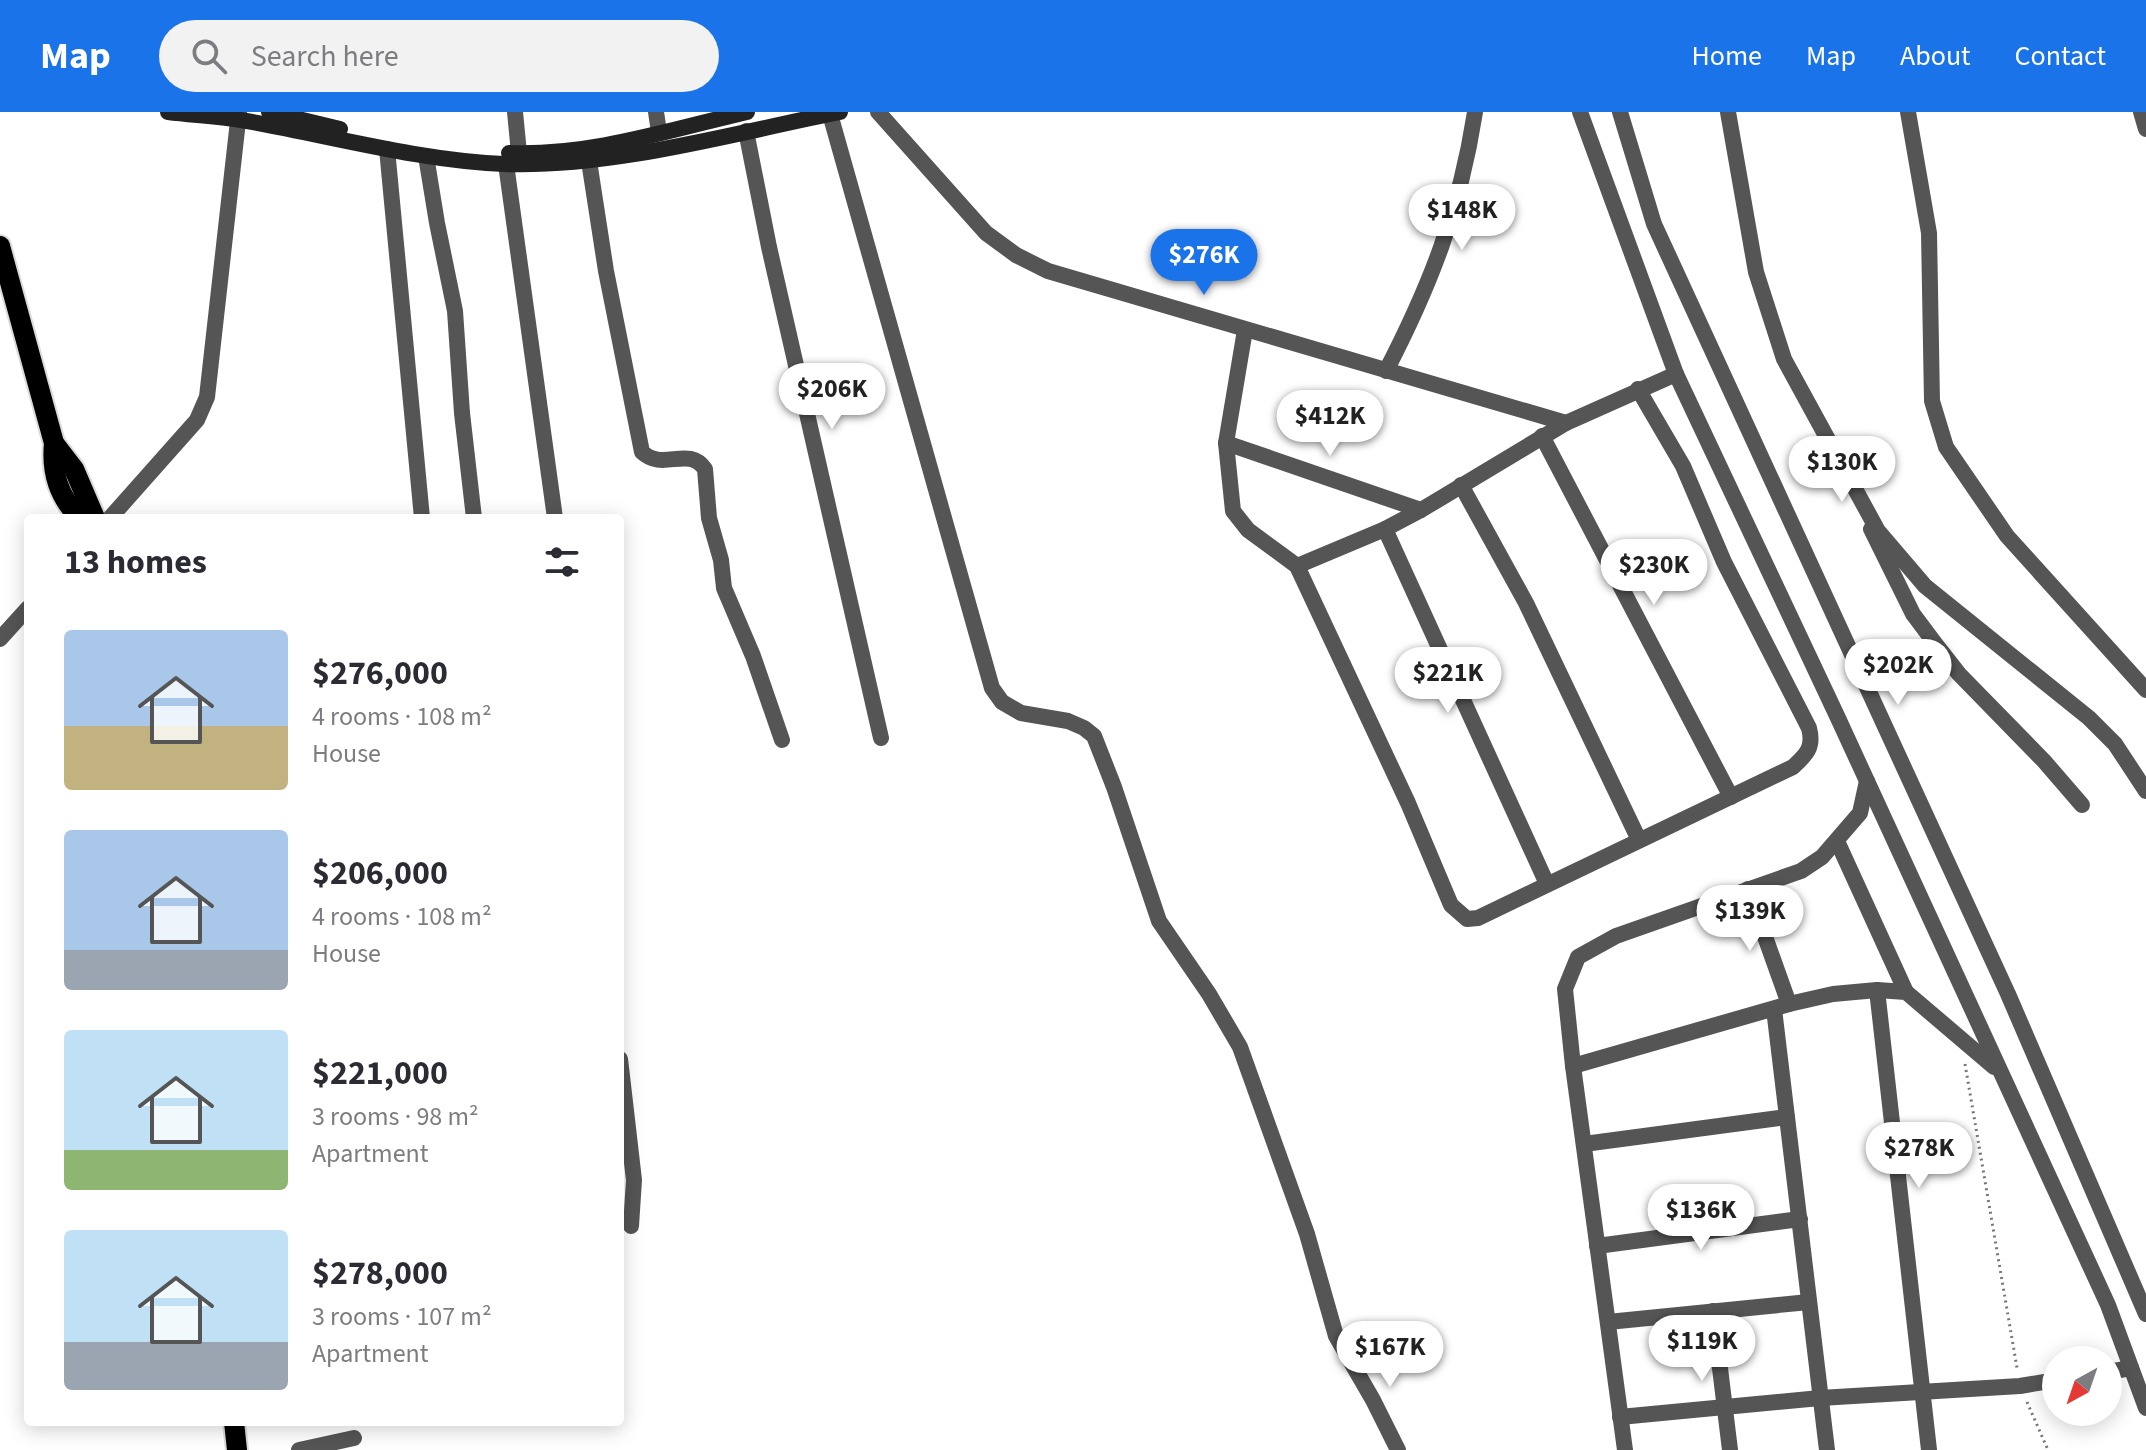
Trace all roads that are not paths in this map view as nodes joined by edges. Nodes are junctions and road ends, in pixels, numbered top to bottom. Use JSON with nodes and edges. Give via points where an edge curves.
{"nodes":[{"id":1,"x":168,"y":112,"type":"edge"},
{"id":2,"x":269,"y":112,"type":"edge"},
{"id":3,"x":515,"y":112,"type":"edge"},
{"id":4,"x":656,"y":112,"type":"edge"},
{"id":5,"x":747,"y":112,"type":"edge"},
{"id":6,"x":878,"y":112,"type":"edge"},
{"id":7,"x":1475,"y":112,"type":"edge"},
{"id":8,"x":1580,"y":112,"type":"edge"},
{"id":9,"x":1620,"y":112,"type":"edge"},
{"id":10,"x":1728,"y":112,"type":"edge"},
{"id":11,"x":1908,"y":112,"type":"edge"},
{"id":12,"x":2141,"y":112,"type":"edge"},
{"id":13,"x":835,"y":113,"type":"edge"},
{"id":14,"x":238,"y":116,"type":"edge"},
{"id":15,"x":2146,"y":129,"type":"edge"},
{"id":16,"x":746,"y":131,"type":"junction"},
{"id":17,"x":659,"y":132,"type":"junction"},
{"id":18,"x":387,"y":149,"type":"junction"},
{"id":19,"x":426,"y":156,"type":"junction"},
{"id":20,"x":512,"y":158,"type":"junction"},
{"id":21,"x":589,"y":161,"type":"junction"},
{"id":22,"x":0,"y":246,"type":"edge"},
{"id":23,"x":1245,"y":330,"type":"junction"},
{"id":24,"x":1386,"y":371,"type":"junction"},
{"id":25,"x":1676,"y":374,"type":"junction"},
{"id":26,"x":1638,"y":389,"type":"junction"},
{"id":27,"x":1566,"y":423,"type":"junction"},
{"id":28,"x":1542,"y":436,"type":"junction"},
{"id":29,"x":54,"y":443,"type":"junction"},
{"id":30,"x":1226,"y":443,"type":"junction"},
{"id":31,"x":1461,"y":485,"type":"junction"},
{"id":32,"x":1421,"y":510,"type":"junction"},
{"id":33,"x":1869,"y":512,"type":"junction"},
{"id":34,"x":76,"y":514,"type":"edge"},
{"id":35,"x":93,"y":514,"type":"edge"},
{"id":36,"x":114,"y":514,"type":"edge"},
{"id":37,"x":422,"y":514,"type":"edge"},
{"id":38,"x":474,"y":514,"type":"edge"},
{"id":39,"x":555,"y":514,"type":"edge"},
{"id":40,"x":1385,"y":529,"type":"junction"},
{"id":41,"x":1297,"y":566,"type":"junction"},
{"id":42,"x":24,"y":612,"type":"edge"},
{"id":43,"x":0,"y":639,"type":"edge"},
{"id":44,"x":2146,"y":690,"type":"edge"},
{"id":45,"x":881,"y":738,"type":"dead end"},
{"id":46,"x":782,"y":740,"type":"dead end"},
{"id":47,"x":1867,"y":781,"type":"junction"},
{"id":48,"x":2146,"y":791,"type":"edge"},
{"id":49,"x":1731,"y":797,"type":"junction"},
{"id":50,"x":2082,"y":805,"type":"dead end"},
{"id":51,"x":1639,"y":840,"type":"junction"},
{"id":52,"x":1837,"y":841,"type":"junction"},
{"id":53,"x":1547,"y":884,"type":"junction"},
{"id":54,"x":1748,"y":889,"type":"junction"},
{"id":55,"x":1877,"y":990,"type":"junction"},
{"id":56,"x":1906,"y":992,"type":"junction"},
{"id":57,"x":1781,"y":1006,"type":"junction"},
{"id":58,"x":1573,"y":1066,"type":"junction"},
{"id":59,"x":1998,"y":1071,"type":"junction"},
{"id":60,"x":624,"y":1094,"type":"edge"},
{"id":61,"x":1787,"y":1117,"type":"junction"},
{"id":62,"x":1584,"y":1144,"type":"junction"},
{"id":63,"x":1800,"y":1219,"type":"junction"},
{"id":64,"x":631,"y":1226,"type":"dead end"},
{"id":65,"x":1597,"y":1246,"type":"junction"},
{"id":66,"x":1809,"y":1302,"type":"junction"},
{"id":67,"x":1713,"y":1311,"type":"junction"},
{"id":68,"x":2146,"y":1314,"type":"edge"},
{"id":69,"x":1608,"y":1322,"type":"junction"},
{"id":70,"x":2131,"y":1368,"type":"junction"},
{"id":71,"x":2122,"y":1370,"type":"edge"},
{"id":72,"x":2042,"y":1382,"type":"edge"},
{"id":73,"x":1921,"y":1394,"type":"junction"},
{"id":74,"x":1820,"y":1398,"type":"junction"},
{"id":75,"x":1725,"y":1407,"type":"junction"},
{"id":76,"x":2146,"y":1408,"type":"edge"},
{"id":77,"x":1620,"y":1417,"type":"junction"},
{"id":78,"x":234,"y":1426,"type":"edge"},
{"id":79,"x":354,"y":1438,"type":"dead end"},
{"id":80,"x":237,"y":1450,"type":"edge"},
{"id":81,"x":299,"y":1450,"type":"edge"},
{"id":82,"x":1398,"y":1450,"type":"edge"},
{"id":83,"x":1625,"y":1450,"type":"edge"},
{"id":84,"x":1730,"y":1450,"type":"edge"},
{"id":85,"x":1827,"y":1450,"type":"edge"},
{"id":86,"x":1929,"y":1450,"type":"edge"}],
"edges":[{"from":1,"to":14,"type":"street"},
{"from":2,"to":20,"type":"street","via":[[390,139]]},
{"from":3,"to":20,"type":"street"},
{"from":4,"to":17,"type":"street"},
{"from":5,"to":17,"type":"street"},
{"from":6,"to":23,"type":"street","via":[[986,233],[1016,255],[1048,271]]},
{"from":7,"to":24,"type":"street","via":[[1469,153],[1438,260]]},
{"from":8,"to":25,"type":"street"},
{"from":9,"to":68,"type":"street","via":[[1654,224],[2014,1009]]},
{"from":10,"to":33,"type":"street","via":[[1756,272],[1784,359]]},
{"from":11,"to":44,"type":"street","via":[[1929,233],[1932,401],[1946,447],[2007,536]]},
{"from":12,"to":15,"type":"street"},
{"from":13,"to":16,"type":"street"},
{"from":13,"to":82,"type":"street","via":[[992,688],[1010,708],[1068,721],[1094,736],[1159,921],[1240,1047],[1307,1234],[1336,1336]]},
{"from":14,"to":18,"type":"street"},
{"from":14,"to":36,"type":"street","via":[[207,397],[197,420]]},
{"from":16,"to":21,"type":"street"},
{"from":16,"to":45,"type":"street"},
{"from":17,"to":20,"type":"street","via":[[612,145]]},
{"from":18,"to":19,"type":"street"},
{"from":18,"to":37,"type":"street"},
{"from":19,"to":20,"type":"street"},
{"from":19,"to":38,"type":"street","via":[[455,311]]},
{"from":20,"to":21,"type":"street"},
{"from":20,"to":39,"type":"street"},
{"from":21,"to":46,"type":"street","via":[[642,452],[654,461],[693,459],[705,469],[724,588]]},
{"from":22,"to":29,"type":"main road"},
{"from":23,"to":24,"type":"street"},
{"from":23,"to":30,"type":"street"},
{"from":24,"to":27,"type":"street"},
{"from":25,"to":26,"type":"street"},
{"from":25,"to":47,"type":"street"},
{"from":26,"to":27,"type":"street"},
{"from":26,"to":49,"type":"street","via":[[1683,466],[1724,562],[1810,732],[1808,754],[1793,767]]},
{"from":27,"to":28,"type":"street"},
{"from":28,"to":31,"type":"street"},
{"from":28,"to":49,"type":"street"},
{"from":29,"to":34,"type":"main road","via":[[59,488]]},
{"from":29,"to":35,"type":"main road","via":[[78,476]]},
{"from":30,"to":32,"type":"street"},
{"from":30,"to":41,"type":"street","via":[[1233,511],[1248,530]]},
{"from":31,"to":32,"type":"street"},
{"from":31,"to":51,"type":"street","via":[[1526,603]]},
{"from":32,"to":40,"type":"street"},
{"from":33,"to":48,"type":"street","via":[[1878,531],[1925,586],[2089,718],[2115,744]]},
{"from":33,"to":50,"type":"street","via":[[1872,534],[1913,614],[1959,674]]},
{"from":40,"to":41,"type":"street"},
{"from":40,"to":53,"type":"street"},
{"from":41,"to":53,"type":"street","via":[[1451,905],[1467,919],[1478,918]]},
{"from":42,"to":43,"type":"street"},
{"from":47,"to":52,"type":"street","via":[[1860,813]]},
{"from":47,"to":59,"type":"street"},
{"from":49,"to":51,"type":"street"},
{"from":51,"to":53,"type":"street"},
{"from":52,"to":54,"type":"street","via":[[1801,871]]},
{"from":52,"to":56,"type":"street"},
{"from":54,"to":57,"type":"street"},
{"from":54,"to":58,"type":"street","via":[[1616,936],[1578,957],[1565,989]]},
{"from":55,"to":56,"type":"street"},
{"from":55,"to":57,"type":"street"},
{"from":55,"to":73,"type":"street"},
{"from":56,"to":59,"type":"street"},
{"from":57,"to":58,"type":"street"},
{"from":57,"to":61,"type":"street"},
{"from":58,"to":62,"type":"street"},
{"from":59,"to":70,"type":"street","via":[[2108,1305]]},
{"from":60,"to":64,"type":"street","via":[[634,1180]]},
{"from":61,"to":62,"type":"street"},
{"from":61,"to":63,"type":"street"},
{"from":62,"to":65,"type":"street"},
{"from":63,"to":65,"type":"street"},
{"from":63,"to":66,"type":"street"},
{"from":65,"to":69,"type":"street"},
{"from":66,"to":67,"type":"street"},
{"from":66,"to":74,"type":"street"},
{"from":67,"to":69,"type":"street"},
{"from":67,"to":75,"type":"street"},
{"from":69,"to":77,"type":"street"},
{"from":70,"to":71,"type":"street"},
{"from":70,"to":76,"type":"street"},
{"from":72,"to":73,"type":"street"},
{"from":73,"to":74,"type":"street"},
{"from":73,"to":86,"type":"street"},
{"from":74,"to":75,"type":"street"},
{"from":74,"to":85,"type":"street"},
{"from":75,"to":77,"type":"street"},
{"from":75,"to":84,"type":"street"},
{"from":77,"to":83,"type":"street"},
{"from":78,"to":80,"type":"main road"},
{"from":79,"to":81,"type":"street"}]}
